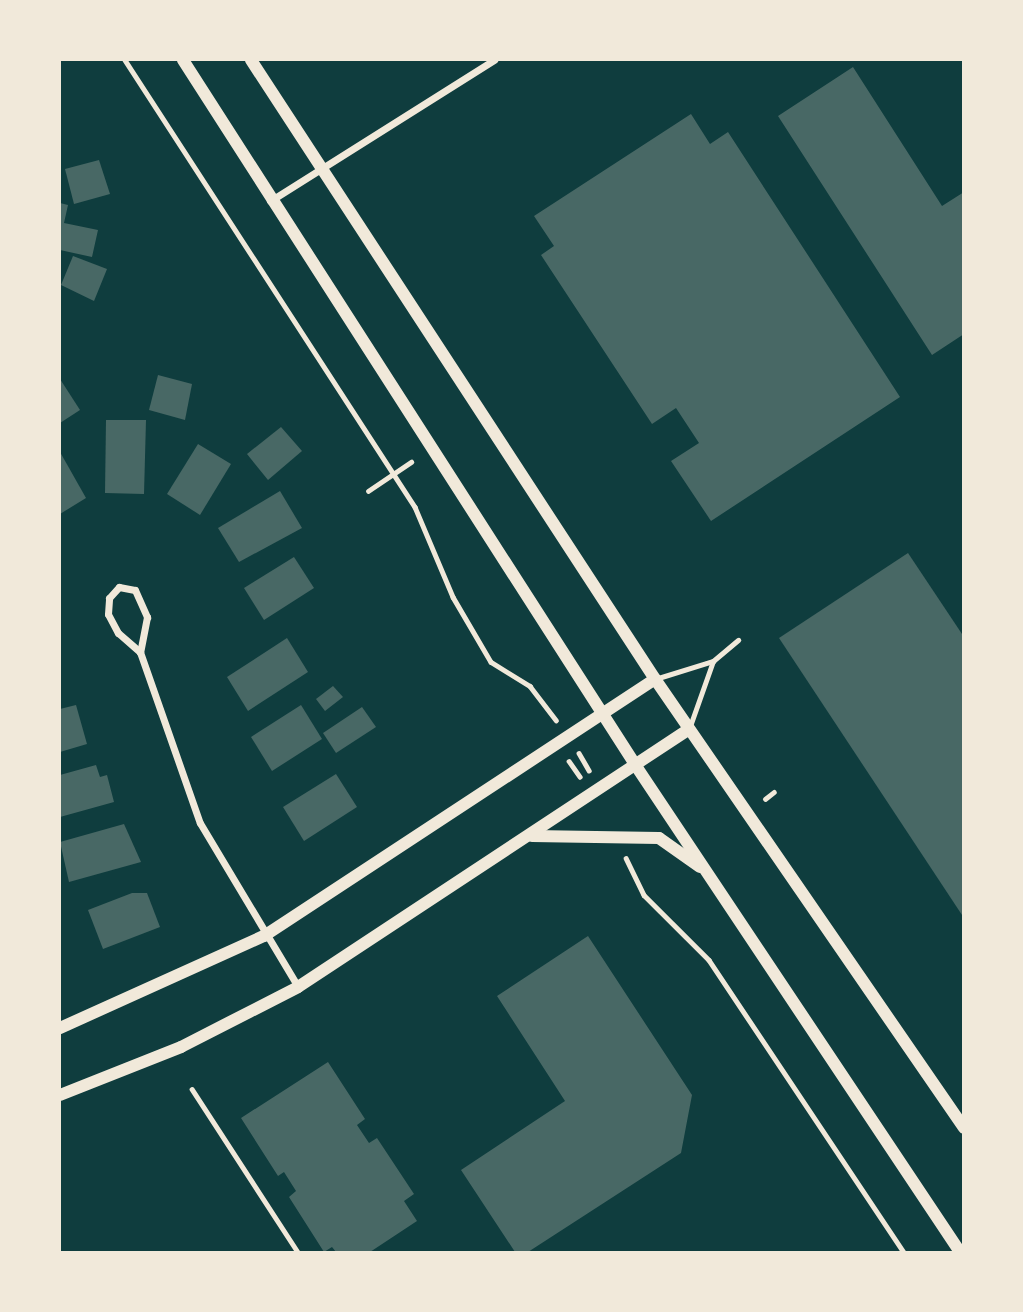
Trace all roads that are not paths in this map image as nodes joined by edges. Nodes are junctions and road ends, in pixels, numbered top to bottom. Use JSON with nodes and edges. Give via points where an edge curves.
{"nodes":[{"id":1,"x":183,"y":60,"type":"edge"},
{"id":2,"x":251,"y":60,"type":"edge"},
{"id":3,"x":494,"y":60,"type":"edge"},
{"id":4,"x":321,"y":168,"type":"junction"},
{"id":5,"x":270,"y":201,"type":"junction"},
{"id":6,"x":738,"y":640,"type":"dead end"},
{"id":7,"x":140,"y":652,"type":"junction"},
{"id":8,"x":713,"y":661,"type":"junction"},
{"id":9,"x":655,"y":679,"type":"junction"},
{"id":10,"x":605,"y":713,"type":"junction"},
{"id":11,"x":689,"y":729,"type":"junction"},
{"id":12,"x":636,"y":766,"type":"junction"},
{"id":13,"x":532,"y":836,"type":"junction"},
{"id":14,"x":706,"y":871,"type":"junction"},
{"id":15,"x":264,"y":936,"type":"junction"},
{"id":16,"x":298,"y":987,"type":"junction"},
{"id":17,"x":60,"y":1028,"type":"edge"},
{"id":18,"x":60,"y":1095,"type":"edge"},
{"id":19,"x":964,"y":1128,"type":"edge"},
{"id":20,"x":960,"y":1252,"type":"edge"}],
"edges":[{"from":1,"to":5,"type":"street"},
{"from":2,"to":4,"type":"street"},
{"from":3,"to":4,"type":"street"},
{"from":4,"to":5,"type":"street"},
{"from":4,"to":9,"type":"street"},
{"from":5,"to":10,"type":"street"},
{"from":6,"to":8,"type":"lane"},
{"from":7,"to":7,"type":"street","via":[[148,617],[135,590],[119,587],[109,598],[108,614],[118,633]]},
{"from":7,"to":15,"type":"street","via":[[200,823]]},
{"from":8,"to":9,"type":"lane"},
{"from":8,"to":11,"type":"lane"},
{"from":9,"to":10,"type":"street"},
{"from":9,"to":11,"type":"street"},
{"from":10,"to":12,"type":"street"},
{"from":10,"to":15,"type":"street"},
{"from":11,"to":12,"type":"street"},
{"from":11,"to":19,"type":"street"},
{"from":12,"to":13,"type":"street"},
{"from":12,"to":14,"type":"street"},
{"from":13,"to":14,"type":"street","via":[[659,838]]},
{"from":13,"to":16,"type":"street"},
{"from":14,"to":20,"type":"street"},
{"from":15,"to":16,"type":"street"},
{"from":15,"to":17,"type":"street"},
{"from":16,"to":18,"type":"street","via":[[181,1046]]}]}
